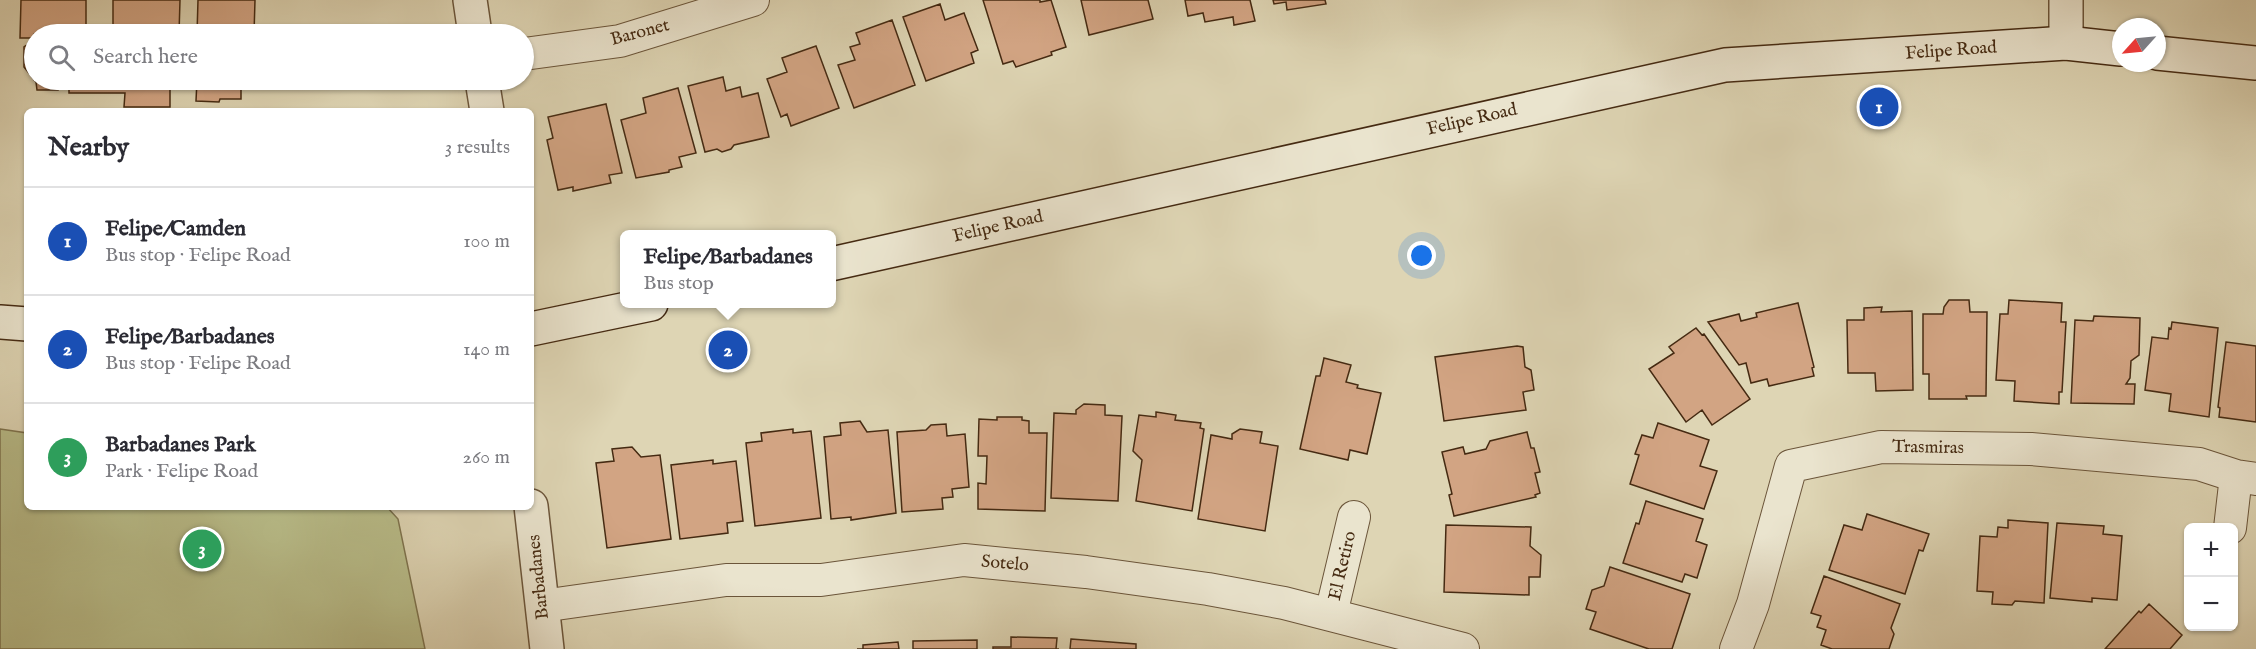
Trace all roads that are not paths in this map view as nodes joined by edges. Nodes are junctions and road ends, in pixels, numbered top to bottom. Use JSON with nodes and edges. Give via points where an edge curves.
{"nodes":[{"id":1,"x":470,"y":0,"type":"edge"},
{"id":2,"x":753,"y":0,"type":"edge"},
{"id":3,"x":2066,"y":0,"type":"edge"},
{"id":4,"x":474,"y":24,"type":"edge"},
{"id":5,"x":2066,"y":44,"type":"junction"},
{"id":6,"x":2112,"y":48,"type":"edge"},
{"id":7,"x":534,"y":53,"type":"edge"},
{"id":8,"x":2166,"y":54,"type":"edge"},
{"id":9,"x":2256,"y":63,"type":"edge"},
{"id":10,"x":484,"y":90,"type":"edge"},
{"id":11,"x":487,"y":108,"type":"edge"},
{"id":12,"x":836,"y":263,"type":"edge"},
{"id":13,"x":628,"y":308,"type":"edge"},
{"id":14,"x":0,"y":322,"type":"edge"},
{"id":15,"x":24,"y":324,"type":"edge"},
{"id":16,"x":534,"y":328,"type":"edge"},
{"id":17,"x":2246,"y":477,"type":"edge"},
{"id":18,"x":531,"y":510,"type":"edge"},
{"id":19,"x":1354,"y":517,"type":"dead end"},
{"id":20,"x":2232,"y":523,"type":"edge"},
{"id":21,"x":542,"y":606,"type":"junction"},
{"id":22,"x":1331,"y":614,"type":"junction"},
{"id":23,"x":547,"y":649,"type":"edge"},
{"id":24,"x":1463,"y":649,"type":"edge"},
{"id":25,"x":1736,"y":649,"type":"edge"}],
"edges":[{"from":1,"to":4,"type":"main road"},
{"from":2,"to":7,"type":"street","name":"Baronet","via":[[621,41]]},
{"from":3,"to":5,"type":"main road"},
{"from":5,"to":6,"type":"main road","name":"Felipe Road"},
{"from":5,"to":12,"type":"main road","name":"Felipe Road","via":[[1725,65]]},
{"from":8,"to":9,"type":"main road"},
{"from":10,"to":11,"type":"main road"},
{"from":13,"to":16,"type":"main road"},
{"from":14,"to":15,"type":"main road"},
{"from":17,"to":20,"type":"street"},
{"from":17,"to":25,"type":"street","name":"Trasmiras","via":[[2199,464],[2019,449],[1881,447],[1791,466],[1753,604]]},
{"from":18,"to":21,"type":"main road","name":"Barbadanes"},
{"from":19,"to":22,"type":"street","name":"El Retiro"},
{"from":21,"to":22,"type":"street","name":"Sotelo","via":[[726,580],[821,580],[964,560],[1208,589]]},
{"from":21,"to":23,"type":"main road","name":"Barbadanes"},
{"from":22,"to":24,"type":"street","name":"Sotelo"}]}
